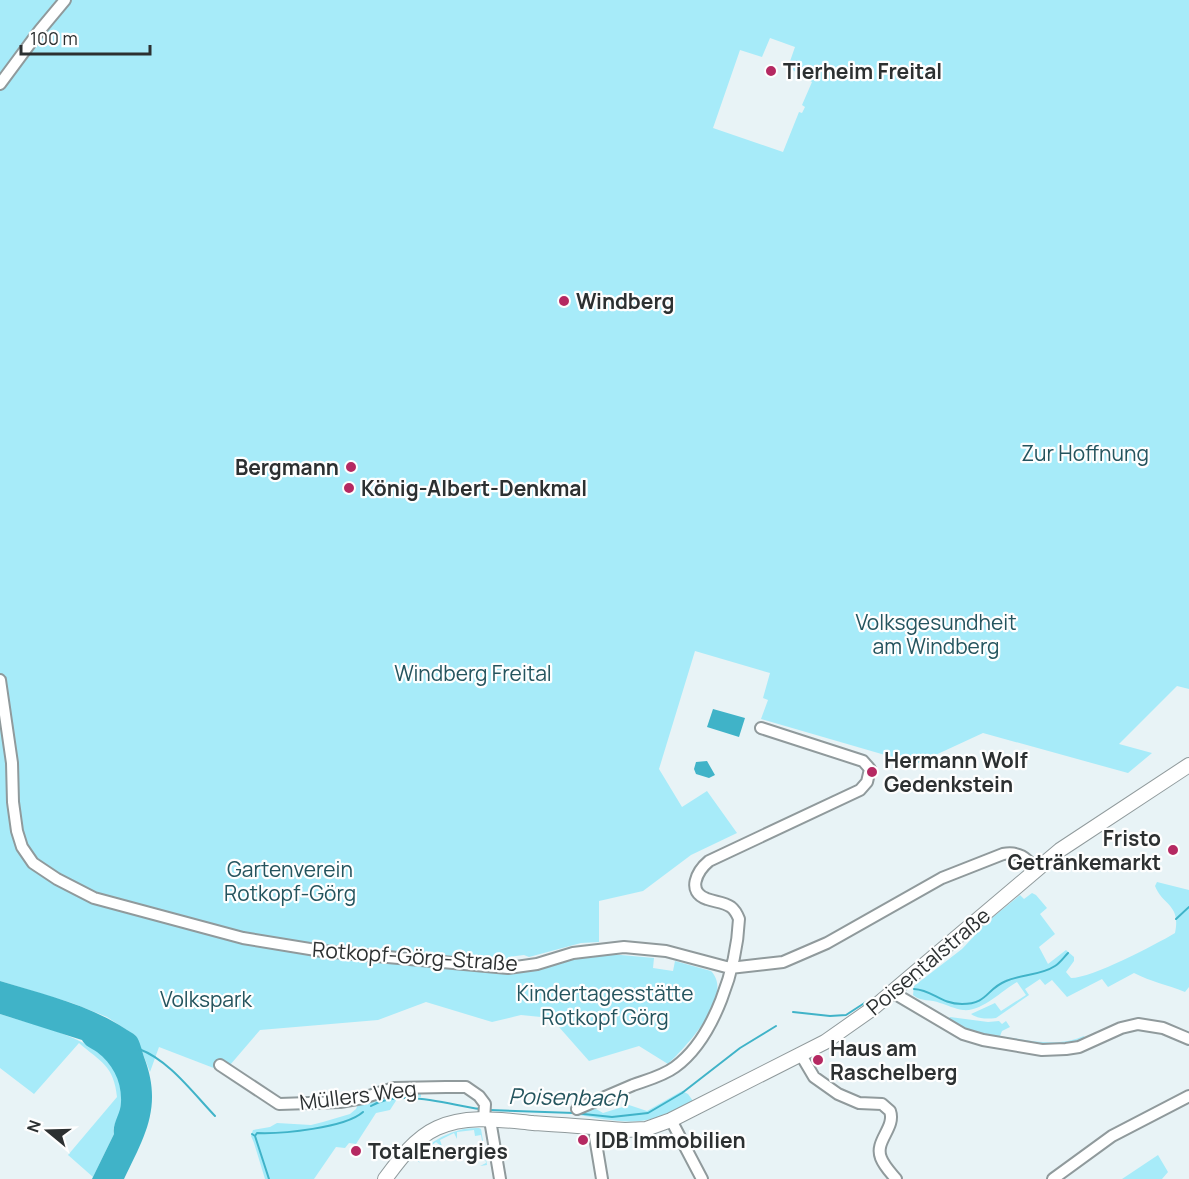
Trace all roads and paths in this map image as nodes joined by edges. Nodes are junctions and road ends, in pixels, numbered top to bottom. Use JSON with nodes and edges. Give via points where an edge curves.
{"nodes":[{"id":1,"x":65,"y":0,"type":"edge"},
{"id":2,"x":0,"y":84,"type":"edge"},
{"id":3,"x":0,"y":680,"type":"edge"},
{"id":4,"x":761,"y":728,"type":"dead end"},
{"id":5,"x":1189,"y":765,"type":"edge"},
{"id":6,"x":1036,"y":869,"type":"junction"},
{"id":7,"x":730,"y":968,"type":"junction"},
{"id":8,"x":894,"y":990,"type":"junction"},
{"id":9,"x":1189,"y":1040,"type":"edge"},
{"id":10,"x":801,"y":1055,"type":"junction"},
{"id":11,"x":220,"y":1065,"type":"dead end"},
{"id":12,"x":1189,"y":1096,"type":"edge"},
{"id":13,"x":578,"y":1109,"type":"dead end"},
{"id":14,"x":486,"y":1115,"type":"junction"},
{"id":15,"x":671,"y":1120,"type":"junction"},
{"id":16,"x":596,"y":1127,"type":"junction"},
{"id":17,"x":386,"y":1179,"type":"edge"},
{"id":18,"x":500,"y":1179,"type":"edge"},
{"id":19,"x":602,"y":1179,"type":"edge"},
{"id":20,"x":702,"y":1179,"type":"edge"},
{"id":21,"x":896,"y":1179,"type":"edge"},
{"id":22,"x":1053,"y":1179,"type":"edge"}],
"edges":[{"from":1,"to":2,"type":"street"},
{"from":3,"to":7,"type":"street","name":"Rotkopf-Görg-Straße","via":[[12,763],[13,802],[22,847],[33,863],[94,898],[237,936],[334,952],[508,968],[573,953],[624,947],[666,951]]},
{"from":4,"to":7,"type":"street","via":[[862,760],[870,769],[860,790],[700,868],[695,877],[699,894],[731,907],[739,919]]},
{"from":5,"to":6,"type":"main road","name":"Poisentalstraße"},
{"from":6,"to":7,"type":"street","name":"Rotkopf-Görg-Straße","via":[[1021,854],[1003,854],[942,878],[794,958]]},
{"from":6,"to":8,"type":"main road","name":"Poisentalstraße"},
{"from":7,"to":13,"type":"street","via":[[715,1015],[686,1057],[663,1074]]},
{"from":8,"to":9,"type":"street","via":[[963,1034],[1033,1049],[1079,1047],[1138,1024],[1163,1028]]},
{"from":8,"to":10,"type":"main road","name":"Poisentalstraße","via":[[845,1029]]},
{"from":10,"to":15,"type":"main road","name":"Poisentalstraße"},
{"from":10,"to":21,"type":"street","via":[[814,1077],[838,1094],[859,1103],[882,1104],[890,1111],[892,1121],[879,1150]]},
{"from":11,"to":14,"type":"street","name":"Müllers Weg","via":[[279,1104],[340,1102],[394,1088],[466,1087],[485,1104]]},
{"from":12,"to":22,"type":"street","via":[[1112,1136]]},
{"from":14,"to":16,"type":"main road","name":"Poisentalstraße"},
{"from":14,"to":17,"type":"main road","name":"Poisentalstraße","via":[[435,1129],[414,1143]]},
{"from":14,"to":18,"type":"street"},
{"from":15,"to":16,"type":"main road","name":"Poisentalstraße","via":[[646,1129]]},
{"from":15,"to":20,"type":"street"},
{"from":16,"to":19,"type":"street"}]}
